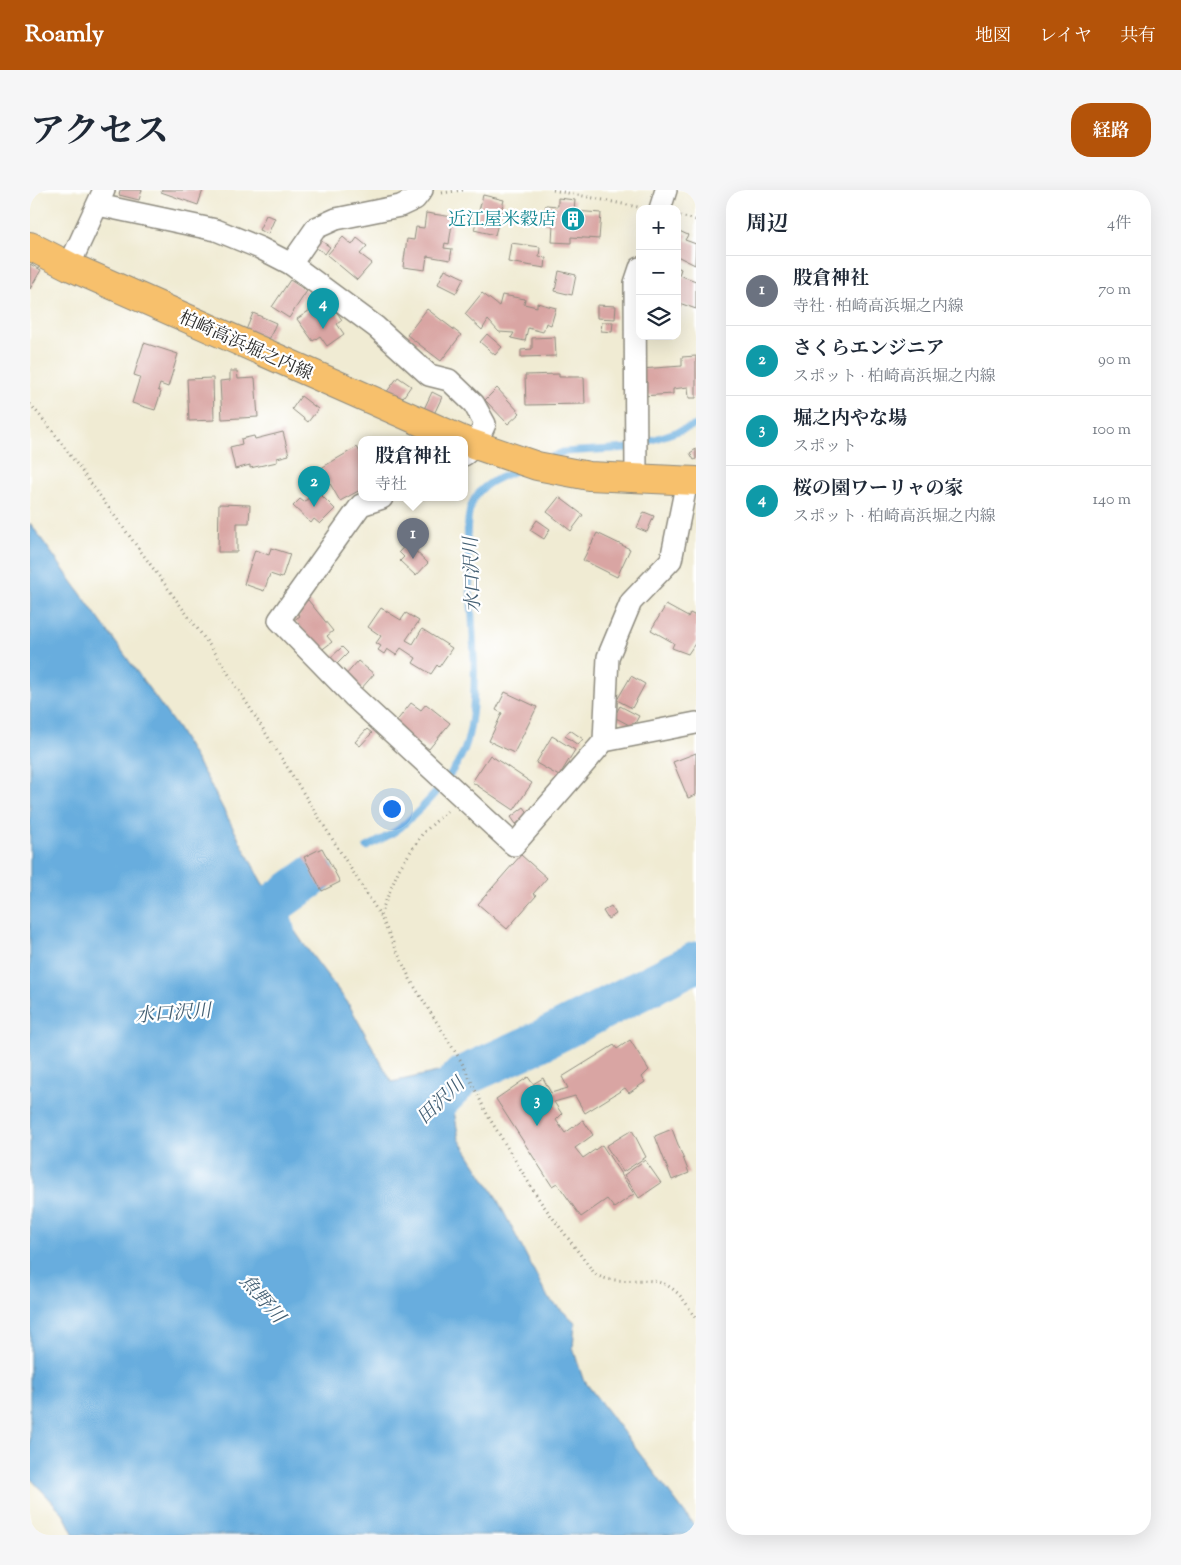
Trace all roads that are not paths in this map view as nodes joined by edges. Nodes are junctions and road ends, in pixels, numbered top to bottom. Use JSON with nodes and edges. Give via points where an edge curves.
{"nodes":[{"id":1,"x":422,"y":190,"type":"edge"},
{"id":2,"x":666,"y":190,"type":"edge"},
{"id":3,"x":101,"y":197,"type":"edge"},
{"id":4,"x":661,"y":205,"type":"edge"},
{"id":5,"x":30,"y":246,"type":"edge"},
{"id":6,"x":291,"y":264,"type":"junction"},
{"id":7,"x":69,"y":266,"type":"junction"},
{"id":8,"x":636,"y":280,"type":"edge"},
{"id":9,"x":445,"y":436,"type":"edge"},
{"id":10,"x":468,"y":445,"type":"edge"},
{"id":11,"x":468,"y":446,"type":"edge"},
{"id":12,"x":636,"y":478,"type":"junction"},
{"id":13,"x":692,"y":481,"type":"edge"},
{"id":14,"x":373,"y":501,"type":"edge"},
{"id":15,"x":696,"y":722,"type":"edge"},
{"id":16,"x":604,"y":741,"type":"junction"}],
"edges":[{"from":1,"to":6,"type":"street","via":[[415,199],[400,206],[336,219],[316,228]]},
{"from":2,"to":4,"type":"street"},
{"from":3,"to":6,"type":"street","via":[[216,230]]},
{"from":3,"to":7,"type":"street"},
{"from":5,"to":7,"type":"main road","name":"柏崎高浜堀之内線"},
{"from":6,"to":10,"type":"street","via":[[376,327],[429,375],[449,380],[474,404],[485,424]]},
{"from":7,"to":9,"type":"main road","name":"柏崎高浜堀之内線"},
{"from":8,"to":12,"type":"street"},
{"from":11,"to":12,"type":"main road","name":"柏崎高浜堀之内線","via":[[537,466],[590,476]]},
{"from":12,"to":13,"type":"main road","name":"柏崎高浜堀之内線"},
{"from":13,"to":16,"type":"street","via":[[671,560],[631,602],[608,657]]},
{"from":14,"to":16,"type":"street","via":[[361,505],[279,620],[353,696],[514,845]]},
{"from":15,"to":16,"type":"street"}]}
